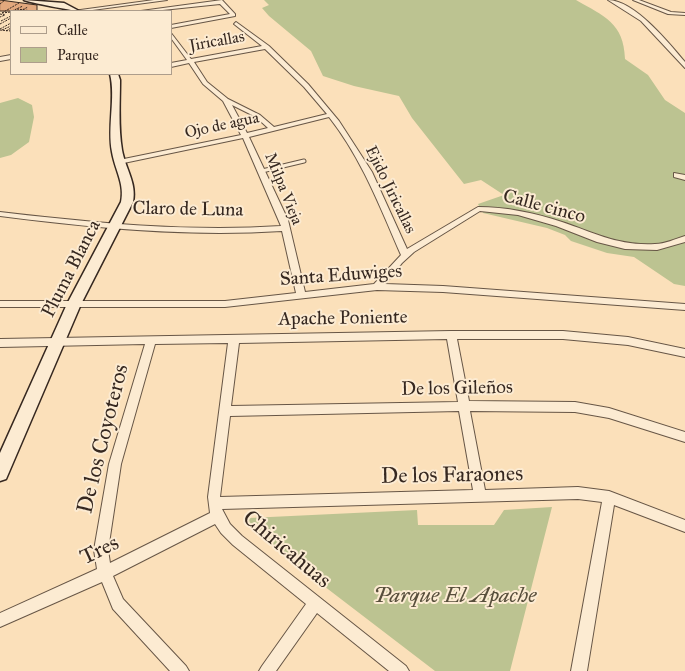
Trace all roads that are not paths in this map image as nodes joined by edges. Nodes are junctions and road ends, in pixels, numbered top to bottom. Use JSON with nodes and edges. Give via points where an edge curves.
{"nodes":[{"id":1,"x":165,"y":0,"type":"edge"},
{"id":2,"x":610,"y":0,"type":"edge"},
{"id":3,"x":635,"y":0,"type":"edge"},
{"id":4,"x":220,"y":1,"type":"edge"},
{"id":5,"x":135,"y":2,"type":"edge"},
{"id":6,"x":25,"y":4,"type":"edge"},
{"id":7,"x":73,"y":10,"type":"edge"},
{"id":8,"x":82,"y":10,"type":"edge"},
{"id":9,"x":165,"y":10,"type":"edge"},
{"id":10,"x":685,"y":14,"type":"edge"},
{"id":11,"x":172,"y":19,"type":"edge"},
{"id":12,"x":236,"y":23,"type":"dead end"},
{"id":13,"x":178,"y":26,"type":"junction"},
{"id":14,"x":172,"y":27,"type":"edge"},
{"id":15,"x":172,"y":36,"type":"edge"},
{"id":16,"x":267,"y":47,"type":"junction"},
{"id":17,"x":189,"y":61,"type":"junction"},
{"id":18,"x":172,"y":64,"type":"edge"},
{"id":19,"x":685,"y":66,"type":"edge"},
{"id":20,"x":117,"y":75,"type":"edge"},
{"id":21,"x":226,"y":100,"type":"junction"},
{"id":22,"x":330,"y":115,"type":"junction"},
{"id":23,"x":273,"y":129,"type":"junction"},
{"id":24,"x":245,"y":136,"type":"junction"},
{"id":25,"x":304,"y":161,"type":"dead end"},
{"id":26,"x":119,"y":162,"type":"junction"},
{"id":27,"x":262,"y":171,"type":"junction"},
{"id":28,"x":677,"y":175,"type":"dead end"},
{"id":29,"x":685,"y":178,"type":"edge"},
{"id":30,"x":0,"y":214,"type":"edge"},
{"id":31,"x":113,"y":228,"type":"junction"},
{"id":32,"x":286,"y":228,"type":"junction"},
{"id":33,"x":685,"y":239,"type":"edge"},
{"id":34,"x":405,"y":255,"type":"junction"},
{"id":35,"x":377,"y":287,"type":"junction"},
{"id":36,"x":301,"y":294,"type":"junction"},
{"id":37,"x":0,"y":304,"type":"edge"},
{"id":38,"x":74,"y":304,"type":"junction"},
{"id":39,"x":685,"y":307,"type":"edge"},
{"id":40,"x":450,"y":335,"type":"junction"},
{"id":41,"x":234,"y":339,"type":"junction"},
{"id":42,"x":151,"y":340,"type":"junction"},
{"id":43,"x":57,"y":341,"type":"junction"},
{"id":44,"x":0,"y":343,"type":"edge"},
{"id":45,"x":685,"y":353,"type":"edge"},
{"id":46,"x":465,"y":406,"type":"junction"},
{"id":47,"x":226,"y":411,"type":"junction"},
{"id":48,"x":685,"y":437,"type":"edge"},
{"id":49,"x":0,"y":473,"type":"edge"},
{"id":50,"x":480,"y":495,"type":"junction"},
{"id":51,"x":608,"y":497,"type":"junction"},
{"id":52,"x":215,"y":510,"type":"junction"},
{"id":53,"x":685,"y":526,"type":"edge"},
{"id":54,"x":104,"y":572,"type":"junction"},
{"id":55,"x":316,"y":602,"type":"junction"},
{"id":56,"x":0,"y":620,"type":"edge"},
{"id":57,"x":181,"y":671,"type":"edge"},
{"id":58,"x":267,"y":671,"type":"edge"},
{"id":59,"x":400,"y":671,"type":"edge"},
{"id":60,"x":579,"y":671,"type":"edge"}],
"edges":[{"from":1,"to":5,"type":"street"},
{"from":2,"to":19,"type":"street","via":[[626,7],[645,22]]},
{"from":3,"to":10,"type":"street","via":[[670,13]]},
{"from":4,"to":9,"type":"street"},
{"from":4,"to":13,"type":"street","via":[[233,15]]},
{"from":5,"to":8,"type":"street"},
{"from":6,"to":7,"type":"street","via":[[64,5]]},
{"from":11,"to":13,"type":"street"},
{"from":12,"to":16,"type":"street","name":"Ejido Jiricallas"},
{"from":13,"to":14,"type":"street"},
{"from":15,"to":17,"type":"street","name":"Milpa Vieja"},
{"from":16,"to":17,"type":"street","name":"Jiricallas"},
{"from":16,"to":22,"type":"street","name":"Ejido Jiricallas"},
{"from":17,"to":18,"type":"street","name":"Jiricallas"},
{"from":17,"to":21,"type":"street","name":"Milpa Vieja","via":[[205,83]]},
{"from":20,"to":26,"type":"street","name":"Pluma Blanca"},
{"from":21,"to":23,"type":"street","name":"Milpa Vieja","via":[[258,116]]},
{"from":21,"to":24,"type":"street","name":"Milpa Vieja"},
{"from":22,"to":23,"type":"street","name":"Ojo de agua"},
{"from":22,"to":34,"type":"street","name":"Ejido Jiricallas","via":[[362,160]]},
{"from":23,"to":24,"type":"street","name":"Ojo de agua"},
{"from":24,"to":26,"type":"street","name":"Ojo de agua"},
{"from":24,"to":27,"type":"street","name":"Milpa Vieja"},
{"from":25,"to":27,"type":"lane"},
{"from":26,"to":31,"type":"street","name":"Pluma Blanca","via":[[129,195]]},
{"from":27,"to":32,"type":"street","name":"Milpa Vieja"},
{"from":28,"to":29,"type":"street"},
{"from":30,"to":31,"type":"street","name":"Claro de Luna"},
{"from":31,"to":32,"type":"street","name":"Claro de Luna","via":[[227,232]]},
{"from":31,"to":38,"type":"street","name":"Pluma Blanca"},
{"from":32,"to":36,"type":"street","name":"Milpa Vieja"},
{"from":33,"to":34,"type":"street","name":"Calle cinco","via":[[657,247],[626,246],[519,213],[478,209]]},
{"from":34,"to":35,"type":"street","name":"Ejido Jiricallas"},
{"from":35,"to":36,"type":"street","name":"Santa Eduwiges"},
{"from":35,"to":39,"type":"street","name":"Santa Eduwiges","via":[[443,288]]},
{"from":36,"to":38,"type":"street","name":"Santa Eduwiges","via":[[226,304]]},
{"from":37,"to":38,"type":"street","name":"Santa Eduwiges"},
{"from":38,"to":43,"type":"street","name":"Pluma Blanca"},
{"from":40,"to":41,"type":"street","name":"Apache Poniente"},
{"from":40,"to":45,"type":"street","name":"Apache Poniente","via":[[597,337]]},
{"from":40,"to":46,"type":"street"},
{"from":41,"to":42,"type":"street","name":"Apache Poniente"},
{"from":41,"to":47,"type":"street"},
{"from":42,"to":43,"type":"street","name":"Apache Poniente"},
{"from":42,"to":54,"type":"street","name":"De los Coyoteros","via":[[115,464],[101,550]]},
{"from":43,"to":44,"type":"street","name":"Apache Poniente"},
{"from":43,"to":49,"type":"street","name":"Pluma Blanca"},
{"from":46,"to":47,"type":"street","name":"De los Gileños"},
{"from":46,"to":48,"type":"street","name":"De los Gileños","via":[[575,407],[609,412]]},
{"from":46,"to":50,"type":"street"},
{"from":47,"to":52,"type":"street"},
{"from":50,"to":51,"type":"street","name":"De los Faraones","via":[[578,493]]},
{"from":50,"to":52,"type":"street","name":"De los Faraones"},
{"from":51,"to":53,"type":"street","name":"De los Faraones"},
{"from":51,"to":60,"type":"street"},
{"from":52,"to":54,"type":"street","name":"Tres"},
{"from":52,"to":55,"type":"street","name":"Chiricahuas","via":[[232,536]]},
{"from":54,"to":56,"type":"street","name":"Tres"},
{"from":54,"to":57,"type":"street","name":"De los Coyoteros","via":[[118,604]]},
{"from":55,"to":58,"type":"street"},
{"from":55,"to":59,"type":"street","name":"Chiricahuas"}]}
